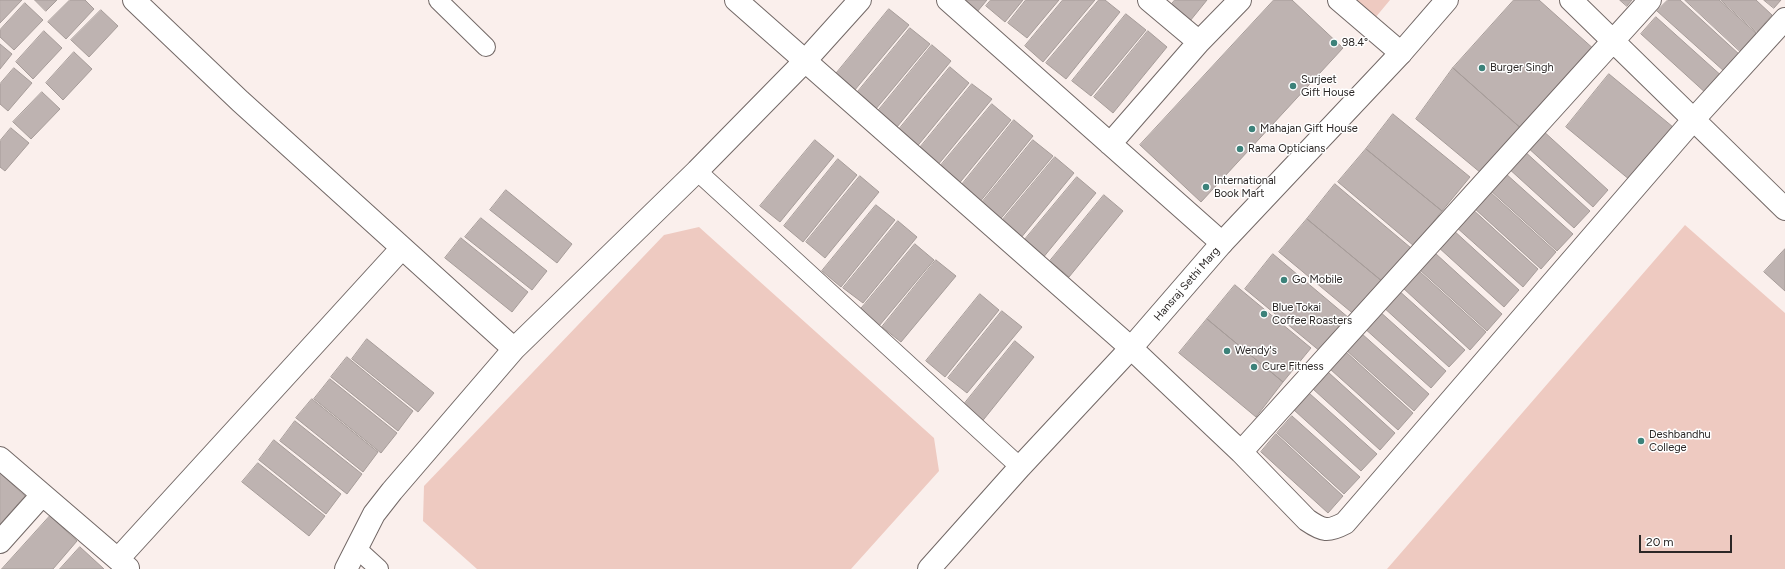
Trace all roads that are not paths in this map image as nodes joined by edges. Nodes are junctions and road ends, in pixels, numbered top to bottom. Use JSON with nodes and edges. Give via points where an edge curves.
{"nodes":[{"id":1,"x":134,"y":0,"type":"edge"},
{"id":2,"x":438,"y":0,"type":"edge"},
{"id":3,"x":736,"y":0,"type":"edge"},
{"id":4,"x":860,"y":0,"type":"edge"},
{"id":5,"x":948,"y":0,"type":"edge"},
{"id":6,"x":1149,"y":0,"type":"edge"},
{"id":7,"x":1240,"y":0,"type":"edge"},
{"id":8,"x":1339,"y":0,"type":"edge"},
{"id":9,"x":1447,"y":0,"type":"edge"},
{"id":10,"x":1571,"y":0,"type":"edge"},
{"id":11,"x":1650,"y":0,"type":"edge"},
{"id":12,"x":1785,"y":19,"type":"edge"},
{"id":13,"x":1614,"y":41,"type":"junction"},
{"id":14,"x":1199,"y":42,"type":"junction"},
{"id":15,"x":486,"y":47,"type":"dead end"},
{"id":16,"x":1401,"y":53,"type":"junction"},
{"id":17,"x":805,"y":61,"type":"junction"},
{"id":18,"x":1694,"y":119,"type":"junction"},
{"id":19,"x":1110,"y":144,"type":"junction"},
{"id":20,"x":697,"y":171,"type":"junction"},
{"id":21,"x":1785,"y":209,"type":"edge"},
{"id":22,"x":1222,"y":243,"type":"junction"},
{"id":23,"x":402,"y":248,"type":"junction"},
{"id":24,"x":1131,"y":348,"type":"junction"},
{"id":25,"x":514,"y":349,"type":"junction"},
{"id":26,"x":1241,"y":452,"type":"junction"},
{"id":27,"x":0,"y":458,"type":"edge"},
{"id":28,"x":1020,"y":466,"type":"junction"},
{"id":29,"x":42,"y":495,"type":"junction"},
{"id":30,"x":0,"y":542,"type":"edge"},
{"id":31,"x":356,"y":548,"type":"junction"},
{"id":32,"x":123,"y":564,"type":"edge"},
{"id":33,"x":346,"y":569,"type":"edge"},
{"id":34,"x":379,"y":569,"type":"edge"},
{"id":35,"x":929,"y":569,"type":"edge"}],
"edges":[{"from":1,"to":23,"type":"street","via":[[240,102]]},
{"from":2,"to":15,"type":"lane"},
{"from":3,"to":17,"type":"street"},
{"from":4,"to":17,"type":"street"},
{"from":5,"to":19,"type":"street"},
{"from":6,"to":14,"type":"street"},
{"from":7,"to":14,"type":"street"},
{"from":8,"to":16,"type":"street"},
{"from":9,"to":16,"type":"street","name":"Hansraj Sethi Marg"},
{"from":10,"to":13,"type":"street"},
{"from":11,"to":13,"type":"street"},
{"from":12,"to":18,"type":"street"},
{"from":13,"to":18,"type":"street"},
{"from":13,"to":26,"type":"street"},
{"from":14,"to":19,"type":"street"},
{"from":16,"to":22,"type":"street","name":"Hansraj Sethi Marg"},
{"from":17,"to":20,"type":"street"},
{"from":17,"to":24,"type":"street"},
{"from":18,"to":21,"type":"street"},
{"from":18,"to":26,"type":"street","via":[[1345,523],[1332,530],[1317,527],[1307,520]]},
{"from":19,"to":22,"type":"street"},
{"from":20,"to":25,"type":"street"},
{"from":20,"to":28,"type":"lane"},
{"from":22,"to":24,"type":"street","name":"Hansraj Sethi Marg"},
{"from":23,"to":25,"type":"street"},
{"from":23,"to":32,"type":"street"},
{"from":24,"to":26,"type":"street"},
{"from":24,"to":28,"type":"street","name":"Hansraj Sethi Marg"},
{"from":25,"to":31,"type":"street","via":[[392,491],[374,514]]},
{"from":27,"to":29,"type":"street"},
{"from":28,"to":35,"type":"street","name":"Hansraj Sethi Marg"},
{"from":29,"to":30,"type":"street"},
{"from":29,"to":32,"type":"street"},
{"from":31,"to":33,"type":"street"},
{"from":31,"to":34,"type":"lane"}]}
